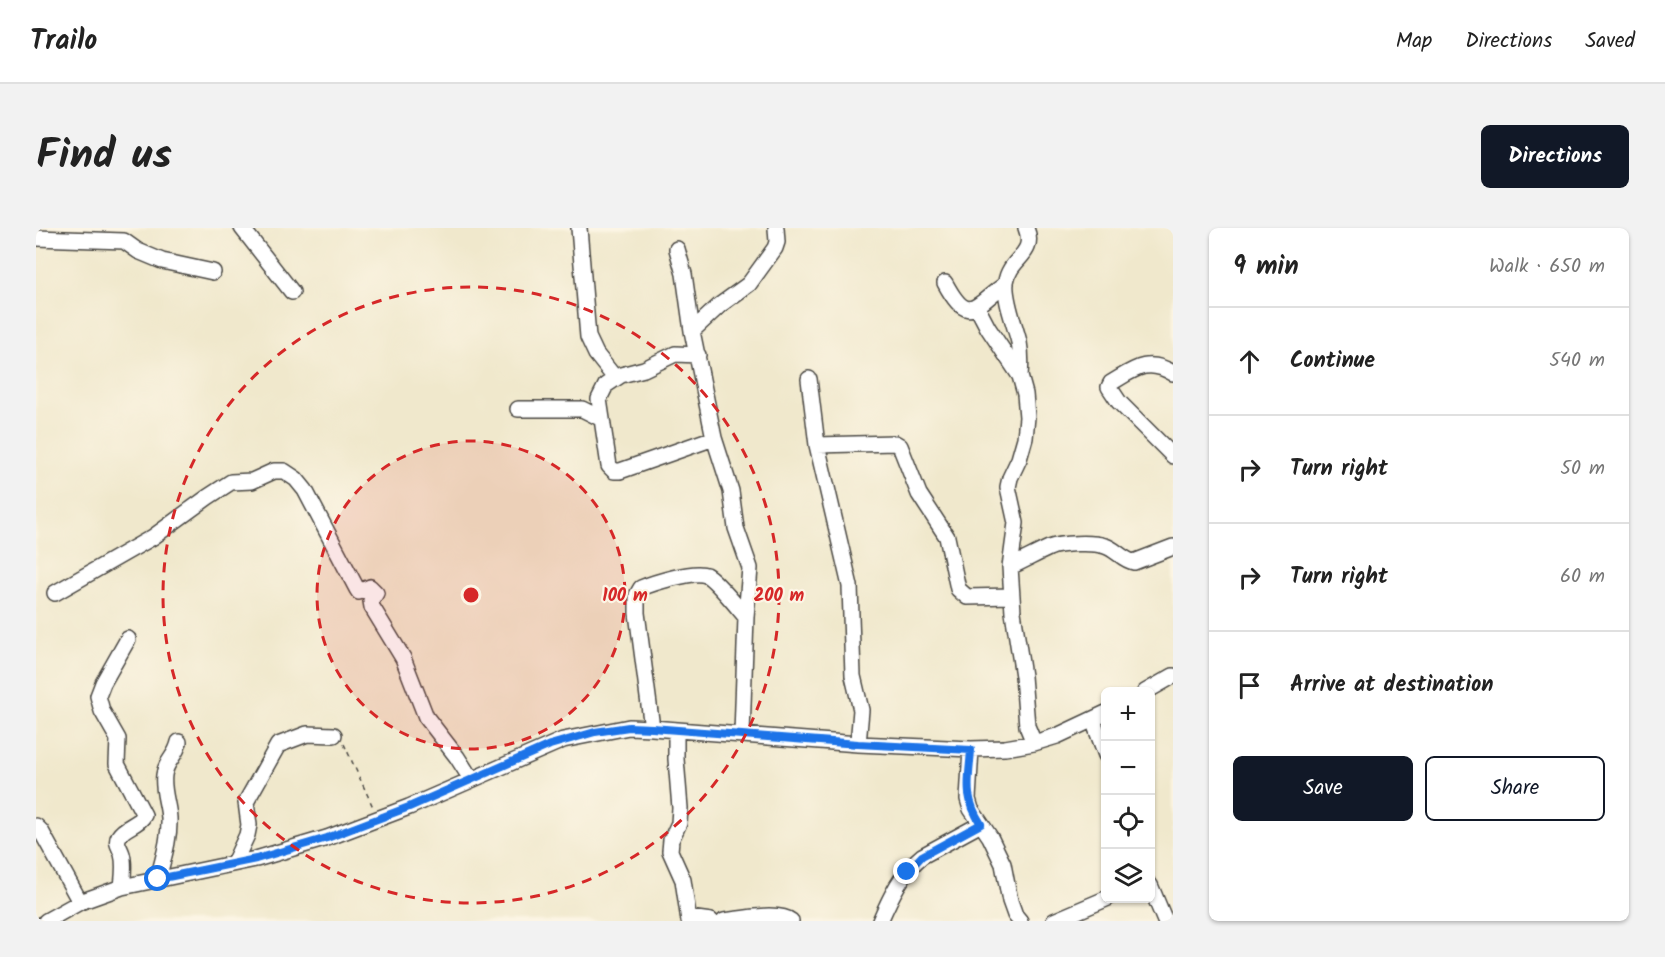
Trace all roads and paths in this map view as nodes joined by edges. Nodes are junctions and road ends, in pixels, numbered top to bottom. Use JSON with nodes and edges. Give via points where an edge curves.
{"nodes":[{"id":1,"x":122,"y":228,"type":"edge"},
{"id":2,"x":242,"y":228,"type":"edge"},
{"id":3,"x":579,"y":228,"type":"edge"},
{"id":4,"x":776,"y":228,"type":"edge"},
{"id":5,"x":1026,"y":228,"type":"edge"},
{"id":6,"x":36,"y":237,"type":"edge"},
{"id":7,"x":108,"y":241,"type":"junction"},
{"id":8,"x":677,"y":249,"type":"dead end"},
{"id":9,"x":213,"y":272,"type":"dead end"},
{"id":10,"x":945,"y":283,"type":"dead end"},
{"id":11,"x":1006,"y":284,"type":"junction"},
{"id":12,"x":292,"y":292,"type":"dead end"},
{"id":13,"x":977,"y":308,"type":"junction"},
{"id":14,"x":692,"y":332,"type":"junction"},
{"id":15,"x":698,"y":355,"type":"junction"},
{"id":16,"x":1173,"y":373,"type":"edge"},
{"id":17,"x":1020,"y":376,"type":"junction"},
{"id":18,"x":615,"y":378,"type":"junction"},
{"id":19,"x":809,"y":379,"type":"dead end"},
{"id":20,"x":599,"y":399,"type":"junction"},
{"id":21,"x":518,"y":409,"type":"dead end"},
{"id":22,"x":582,"y":409,"type":"junction"},
{"id":23,"x":600,"y":418,"type":"junction"},
{"id":24,"x":714,"y":438,"type":"junction"},
{"id":25,"x":817,"y":445,"type":"junction"},
{"id":26,"x":1173,"y":456,"type":"edge"},
{"id":27,"x":1173,"y":547,"type":"edge"},
{"id":28,"x":1010,"y":567,"type":"junction"},
{"id":29,"x":54,"y":592,"type":"dead end"},
{"id":30,"x":1012,"y":596,"type":"junction"},
{"id":31,"x":746,"y":617,"type":"junction"},
{"id":32,"x":128,"y":639,"type":"dead end"},
{"id":33,"x":1173,"y":676,"type":"edge"},
{"id":34,"x":1153,"y":687,"type":"edge"},
{"id":35,"x":1099,"y":716,"type":"edge"},
{"id":36,"x":652,"y":728,"type":"junction"},
{"id":37,"x":676,"y":731,"type":"junction"},
{"id":38,"x":742,"y":734,"type":"junction"},
{"id":39,"x":334,"y":735,"type":"joint"},
{"id":40,"x":1103,"y":741,"type":"edge"},
{"id":41,"x":179,"y":742,"type":"dead end"},
{"id":42,"x":1034,"y":743,"type":"junction"},
{"id":43,"x":858,"y":744,"type":"junction"},
{"id":44,"x":971,"y":750,"type":"junction"},
{"id":45,"x":471,"y":779,"type":"junction"},
{"id":46,"x":378,"y":819,"type":"junction"},
{"id":47,"x":981,"y":824,"type":"junction"},
{"id":48,"x":36,"y":826,"type":"edge"},
{"id":49,"x":234,"y":863,"type":"junction"},
{"id":50,"x":158,"y":879,"type":"junction"},
{"id":51,"x":122,"y":887,"type":"junction"},
{"id":52,"x":1155,"y":897,"type":"edge"},
{"id":53,"x":1101,"y":901,"type":"edge"},
{"id":54,"x":80,"y":902,"type":"junction"},
{"id":55,"x":689,"y":920,"type":"edge"},
{"id":56,"x":46,"y":921,"type":"edge"},
{"id":57,"x":711,"y":921,"type":"edge"},
{"id":58,"x":724,"y":921,"type":"edge"},
{"id":59,"x":791,"y":921,"type":"edge"},
{"id":60,"x":880,"y":921,"type":"edge"},
{"id":61,"x":1020,"y":921,"type":"edge"},
{"id":62,"x":1054,"y":921,"type":"edge"},
{"id":63,"x":1165,"y":921,"type":"edge"}],
"edges":[{"from":1,"to":7,"type":"street"},
{"from":2,"to":12,"type":"street"},
{"from":3,"to":18,"type":"street","via":[[588,337]]},
{"from":4,"to":14,"type":"street","via":[[775,248],[749,284]]},
{"from":5,"to":11,"type":"street","via":[[1028,248],[1011,267]]},
{"from":6,"to":7,"type":"street"},
{"from":7,"to":9,"type":"street","via":[[124,241],[149,256]]},
{"from":8,"to":14,"type":"street"},
{"from":10,"to":13,"type":"street","via":[[954,300],[962,306]]},
{"from":11,"to":13,"type":"street"},
{"from":11,"to":17,"type":"street","via":[[1019,345]]},
{"from":13,"to":17,"type":"street"},
{"from":14,"to":15,"type":"street"},
{"from":15,"to":18,"type":"street","via":[[675,354]]},
{"from":15,"to":24,"type":"street"},
{"from":16,"to":26,"type":"street","via":[[1156,365],[1140,366],[1108,387]]},
{"from":17,"to":28,"type":"street","via":[[1026,428],[1008,483],[1016,523]]},
{"from":18,"to":20,"type":"street"},
{"from":19,"to":25,"type":"street"},
{"from":20,"to":22,"type":"street"},
{"from":20,"to":23,"type":"street"},
{"from":21,"to":22,"type":"street"},
{"from":22,"to":23,"type":"street"},
{"from":23,"to":24,"type":"street","via":[[609,466],[614,471]]},
{"from":24,"to":31,"type":"street","via":[[750,568]]},
{"from":25,"to":30,"type":"street","via":[[900,446],[919,494],[947,537],[958,589],[968,597]]},
{"from":25,"to":43,"type":"street","via":[[850,585],[853,676],[861,710]]},
{"from":27,"to":28,"type":"street","via":[[1134,562],[1102,545],[1051,547]]},
{"from":28,"to":30,"type":"street"},
{"from":29,"to":45,"type":"street","via":[[153,537],[231,482],[252,481],[284,471],[305,490],[357,590],[370,587],[376,593],[372,607],[403,658],[426,717]]},
{"from":30,"to":42,"type":"street","via":[[1027,726]]},
{"from":31,"to":36,"type":"street","via":[[708,575],[698,573],[641,588],[637,613]]},
{"from":31,"to":38,"type":"street"},
{"from":32,"to":51,"type":"street","via":[[98,696],[118,739],[117,764],[144,815],[119,837]]},
{"from":33,"to":34,"type":"street"},
{"from":35,"to":40,"type":"street"},
{"from":35,"to":42,"type":"street"},
{"from":36,"to":37,"type":"street"},
{"from":36,"to":45,"type":"street","via":[[629,727],[562,740]]},
{"from":37,"to":38,"type":"street"},
{"from":37,"to":55,"type":"street","via":[[680,808],[670,851],[683,880]]},
{"from":38,"to":43,"type":"street"},
{"from":39,"to":46,"type":"path","via":[[343,742]]},
{"from":39,"to":49,"type":"street","via":[[307,734],[278,745],[246,802],[249,825]]},
{"from":41,"to":50,"type":"street","via":[[177,752],[166,763],[164,775],[170,822]]},
{"from":42,"to":44,"type":"street"},
{"from":43,"to":44,"type":"street"},
{"from":44,"to":47,"type":"street","via":[[968,799]]},
{"from":45,"to":46,"type":"street"},
{"from":46,"to":49,"type":"street","via":[[327,838]]},
{"from":47,"to":60,"type":"street","via":[[913,863]]},
{"from":47,"to":61,"type":"street","via":[[1003,864],[1010,901]]},
{"from":48,"to":54,"type":"street"},
{"from":49,"to":50,"type":"street"},
{"from":50,"to":51,"type":"street"},
{"from":51,"to":54,"type":"street"},
{"from":52,"to":63,"type":"street"},
{"from":53,"to":62,"type":"street"},
{"from":54,"to":56,"type":"street"},
{"from":55,"to":57,"type":"street"},
{"from":58,"to":59,"type":"street","via":[[771,917]]}]}
